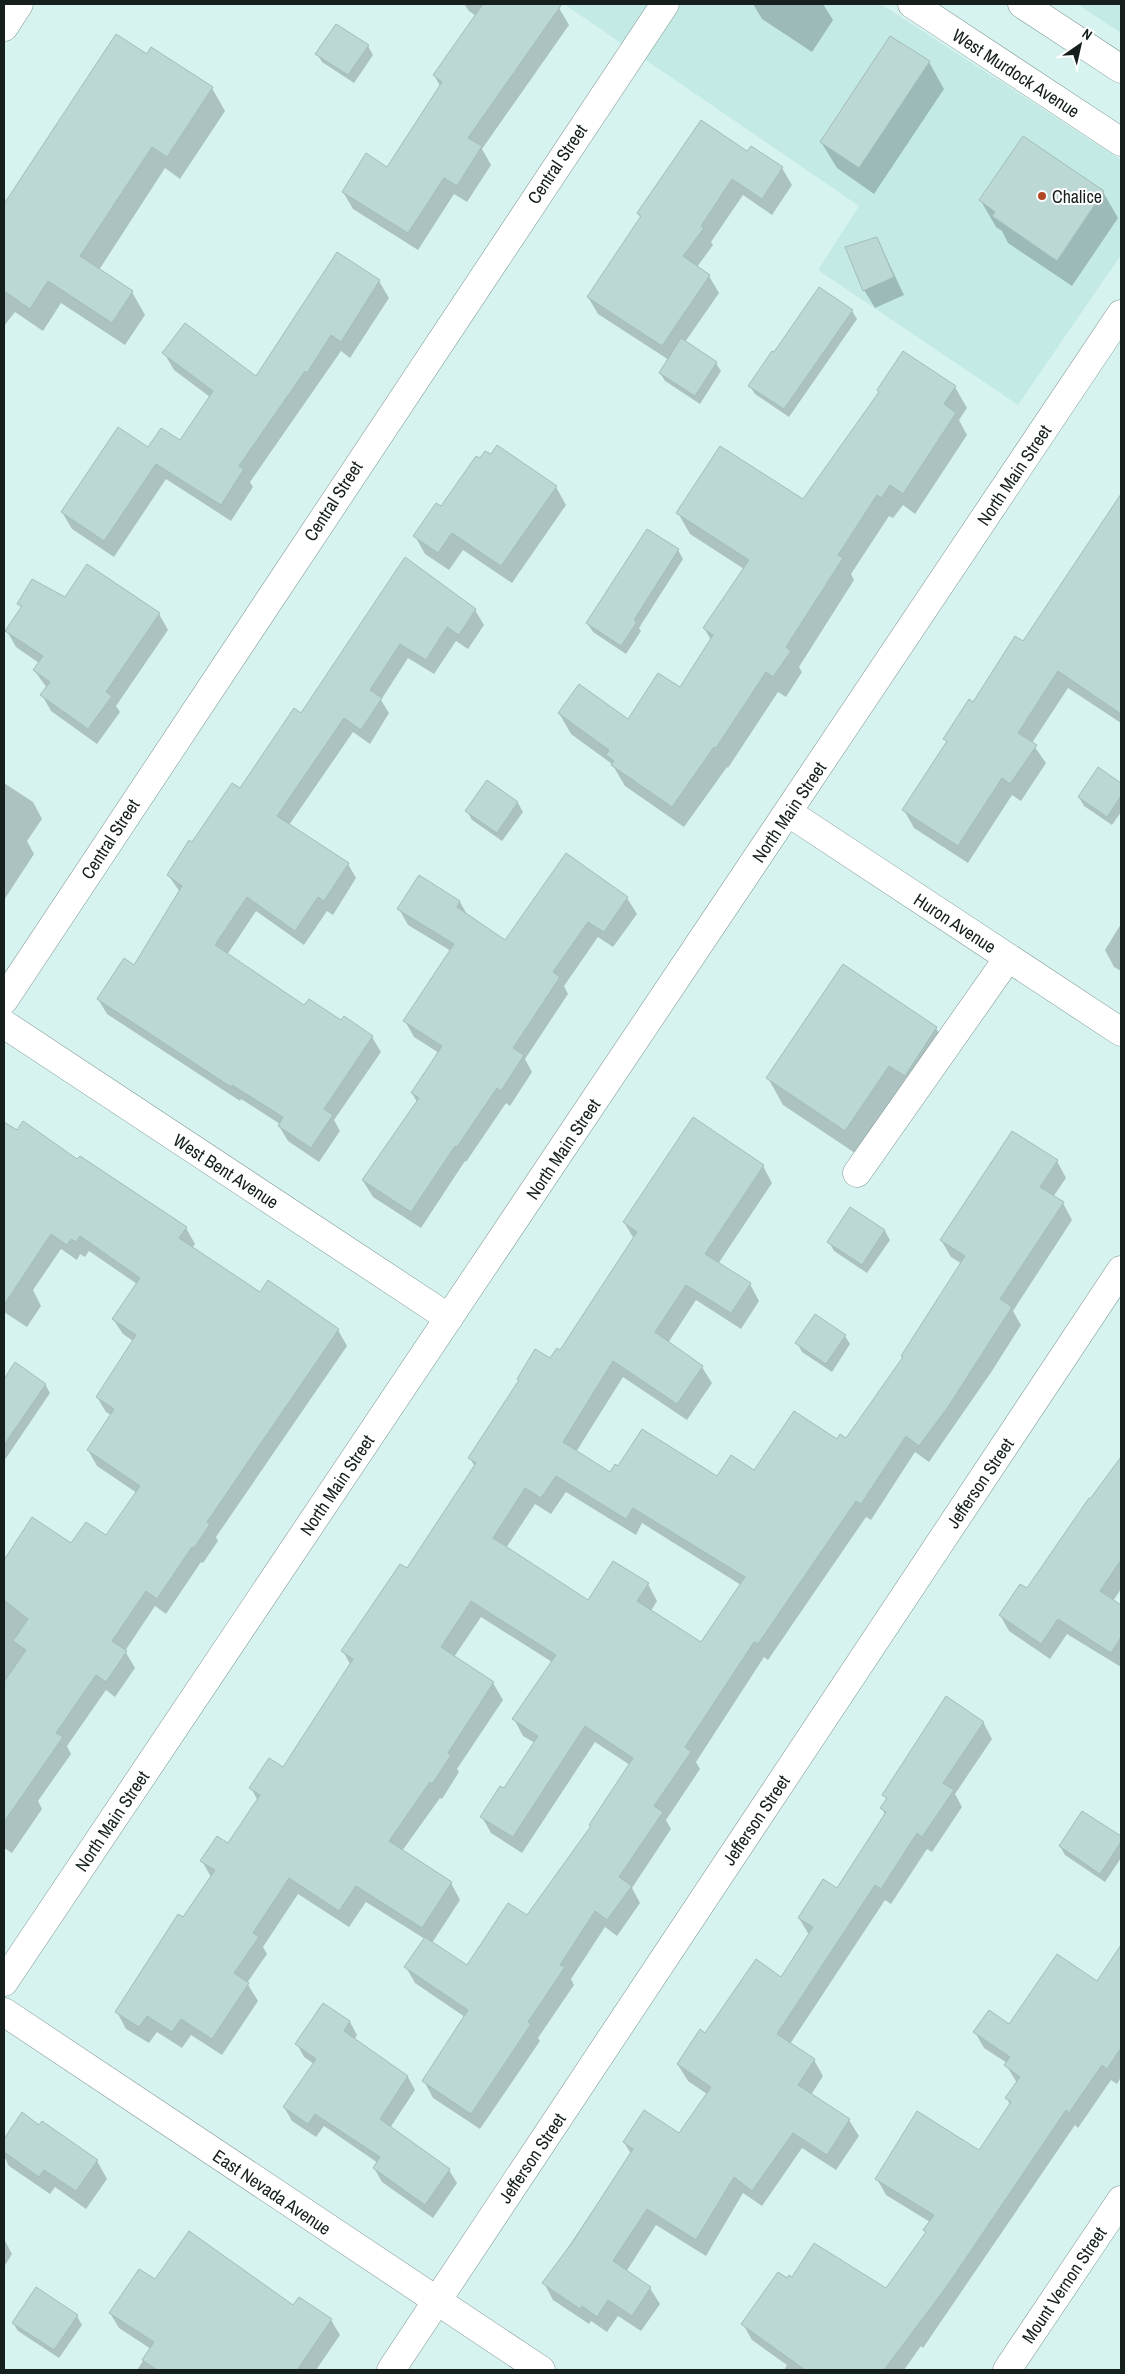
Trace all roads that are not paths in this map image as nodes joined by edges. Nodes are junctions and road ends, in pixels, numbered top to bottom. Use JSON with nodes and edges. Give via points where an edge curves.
{"nodes":[{"id":1,"x":19,"y":4,"type":"edge"},
{"id":2,"x":665,"y":4,"type":"edge"},
{"id":3,"x":912,"y":4,"type":"edge"},
{"id":4,"x":1022,"y":4,"type":"edge"},
{"id":5,"x":4,"y":27,"type":"edge"},
{"id":6,"x":1121,"y":69,"type":"edge"},
{"id":7,"x":1121,"y":142,"type":"edge"},
{"id":8,"x":1121,"y":314,"type":"edge"},
{"id":9,"x":789,"y":813,"type":"junction"},
{"id":10,"x":1008,"y":958,"type":"junction"},
{"id":11,"x":4,"y":1000,"type":"edge"},
{"id":12,"x":4,"y":1024,"type":"edge"},
{"id":13,"x":1121,"y":1032,"type":"edge"},
{"id":14,"x":858,"y":1173,"type":"dead end"},
{"id":15,"x":1121,"y":1270,"type":"edge"},
{"id":16,"x":449,"y":1318,"type":"junction"},
{"id":17,"x":4,"y":1982,"type":"edge"},
{"id":18,"x":4,"y":2012,"type":"edge"},
{"id":19,"x":1121,"y":2200,"type":"edge"},
{"id":20,"x":437,"y":2302,"type":"junction"},
{"id":21,"x":391,"y":2370,"type":"edge"},
{"id":22,"x":542,"y":2370,"type":"edge"},
{"id":23,"x":1007,"y":2370,"type":"edge"}],
"edges":[{"from":1,"to":5,"type":"street"},
{"from":2,"to":11,"type":"street","name":"Central Street"},
{"from":3,"to":7,"type":"street","name":"West Murdock Avenue"},
{"from":4,"to":6,"type":"street"},
{"from":8,"to":9,"type":"street","name":"North Main Street"},
{"from":9,"to":10,"type":"street","name":"Huron Avenue"},
{"from":9,"to":16,"type":"street","name":"North Main Street"},
{"from":10,"to":13,"type":"street","name":"Huron Avenue"},
{"from":10,"to":14,"type":"street"},
{"from":12,"to":16,"type":"street","name":"West Bent Avenue"},
{"from":15,"to":20,"type":"street","name":"Jefferson Street"},
{"from":16,"to":17,"type":"street","name":"North Main Street"},
{"from":18,"to":20,"type":"street","name":"East Nevada Avenue"},
{"from":19,"to":23,"type":"street","name":"Mount Vernon Street"},
{"from":20,"to":21,"type":"street","name":"Jefferson Street"},
{"from":20,"to":22,"type":"street","name":"East Nevada Avenue"}]}
